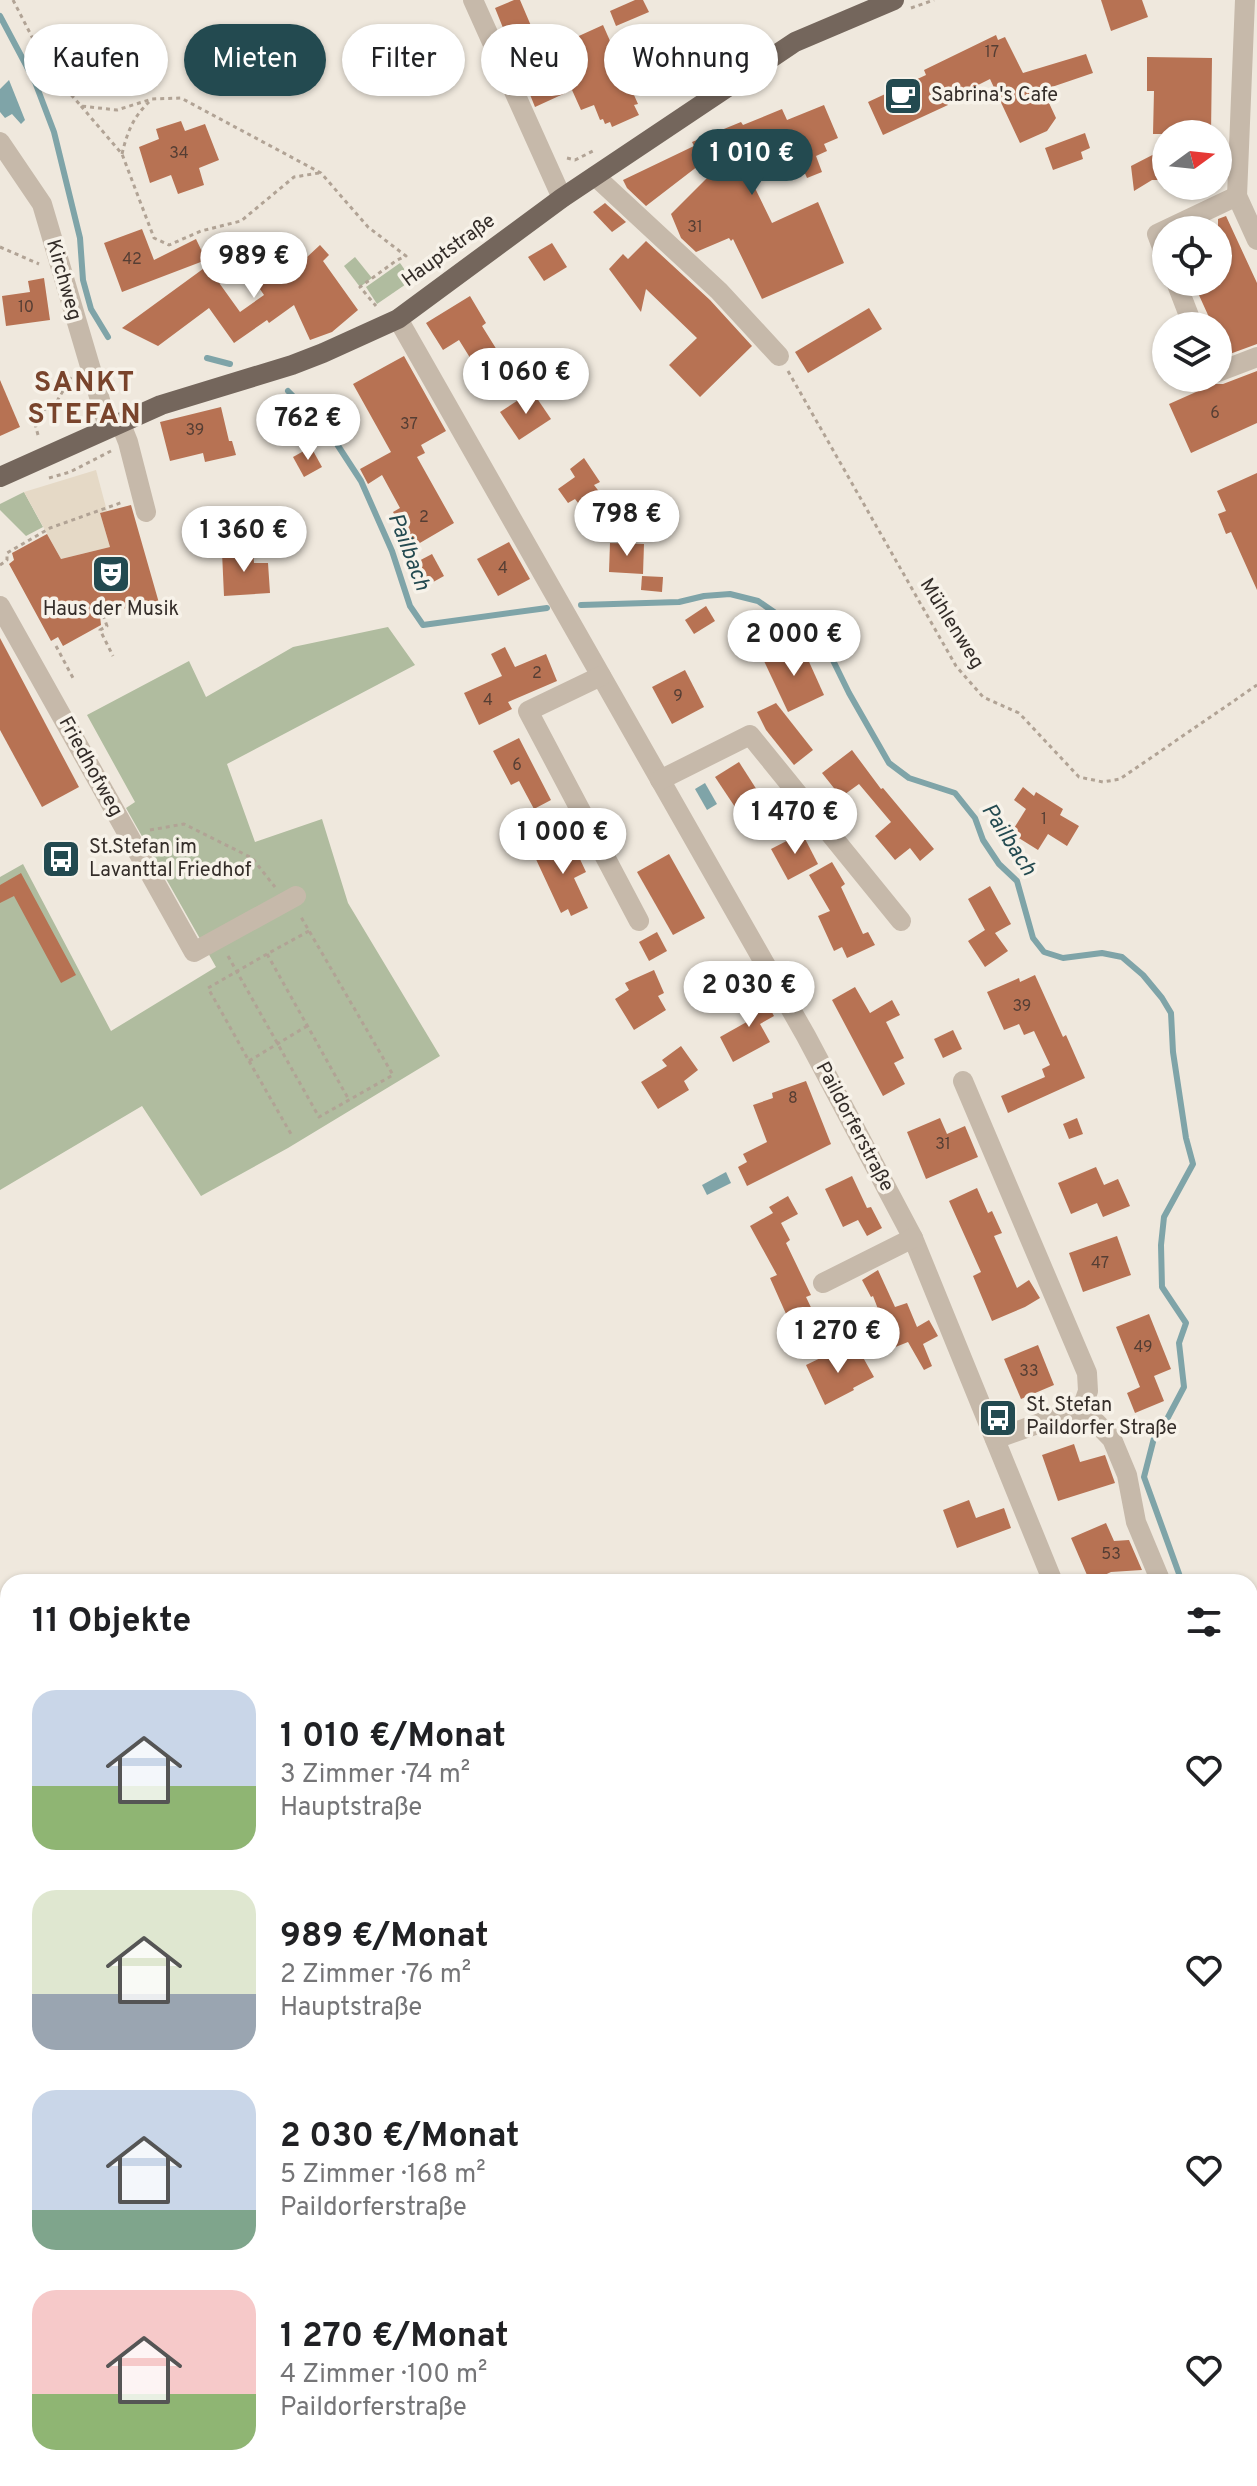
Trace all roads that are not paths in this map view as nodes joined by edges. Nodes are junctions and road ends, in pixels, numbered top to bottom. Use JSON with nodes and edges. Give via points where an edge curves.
{"nodes":[{"id":1,"x":473,"y":0,"type":"edge"},
{"id":2,"x":894,"y":0,"type":"edge"},
{"id":3,"x":1245,"y":0,"type":"edge"},
{"id":4,"x":0,"y":142,"type":"edge"},
{"id":5,"x":595,"y":176,"type":"junction"},
{"id":6,"x":1237,"y":196,"type":"junction"},
{"id":7,"x":562,"y":198,"type":"junction"},
{"id":8,"x":1195,"y":216,"type":"edge"},
{"id":9,"x":1257,"y":240,"type":"edge"},
{"id":10,"x":398,"y":319,"type":"junction"},
{"id":11,"x":779,"y":356,"type":"road end"},
{"id":12,"x":1257,"y":357,"type":"edge"},
{"id":13,"x":1232,"y":367,"type":"edge"},
{"id":14,"x":114,"y":424,"type":"junction"},
{"id":15,"x":0,"y":477,"type":"edge"},
{"id":16,"x":146,"y":512,"type":"dead end"},
{"id":17,"x":0,"y":606,"type":"edge"},
{"id":18,"x":601,"y":676,"type":"junction"},
{"id":19,"x":660,"y":780,"type":"junction"},
{"id":20,"x":292,"y":899,"type":"road end"},
{"id":21,"x":639,"y":921,"type":"dead end"},
{"id":22,"x":901,"y":921,"type":"dead end"},
{"id":23,"x":963,"y":1081,"type":"dead end"},
{"id":24,"x":913,"y":1238,"type":"junction"},
{"id":25,"x":823,"y":1283,"type":"dead end"},
{"id":26,"x":1082,"y":1408,"type":"junction"},
{"id":27,"x":995,"y":1439,"type":"junction"},
{"id":28,"x":1050,"y":1574,"type":"edge"},
{"id":29,"x":1158,"y":1574,"type":"edge"}],
"edges":[{"from":1,"to":7,"type":"street"},
{"from":2,"to":5,"type":"main road","name":"Hauptstraße","via":[[795,42]]},
{"from":3,"to":6,"type":"street"},
{"from":4,"to":14,"type":"street","name":"Kirchweg","via":[[42,204],[89,367]]},
{"from":5,"to":7,"type":"main road","name":"Hauptstraße"},
{"from":5,"to":11,"type":"street","via":[[719,291]]},
{"from":6,"to":8,"type":"street"},
{"from":6,"to":9,"type":"street"},
{"from":7,"to":10,"type":"main road","name":"Hauptstraße"},
{"from":10,"to":14,"type":"main road","name":"Hauptstraße","via":[[292,365]]},
{"from":10,"to":18,"type":"street","name":"Paildorferstraße"},
{"from":12,"to":13,"type":"street"},
{"from":14,"to":15,"type":"main road","name":"Hauptstraße"},
{"from":14,"to":16,"type":"street","name":"Kirchweg","via":[[128,442]]},
{"from":17,"to":20,"type":"street","name":"Friedhofweg","via":[[194,952]]},
{"from":18,"to":19,"type":"street","name":"Paildorferstraße"},
{"from":18,"to":21,"type":"street","via":[[528,711]]},
{"from":19,"to":22,"type":"street","via":[[750,735]]},
{"from":19,"to":24,"type":"street","name":"Paildorferstraße","via":[[806,1036]]},
{"from":23,"to":26,"type":"street","via":[[1087,1373]]},
{"from":24,"to":25,"type":"street"},
{"from":24,"to":27,"type":"street","name":"Paildorferstraße"},
{"from":26,"to":27,"type":"street"},
{"from":26,"to":29,"type":"street","via":[[1112,1439]]},
{"from":27,"to":28,"type":"street","name":"Paildorferstraße"}]}
